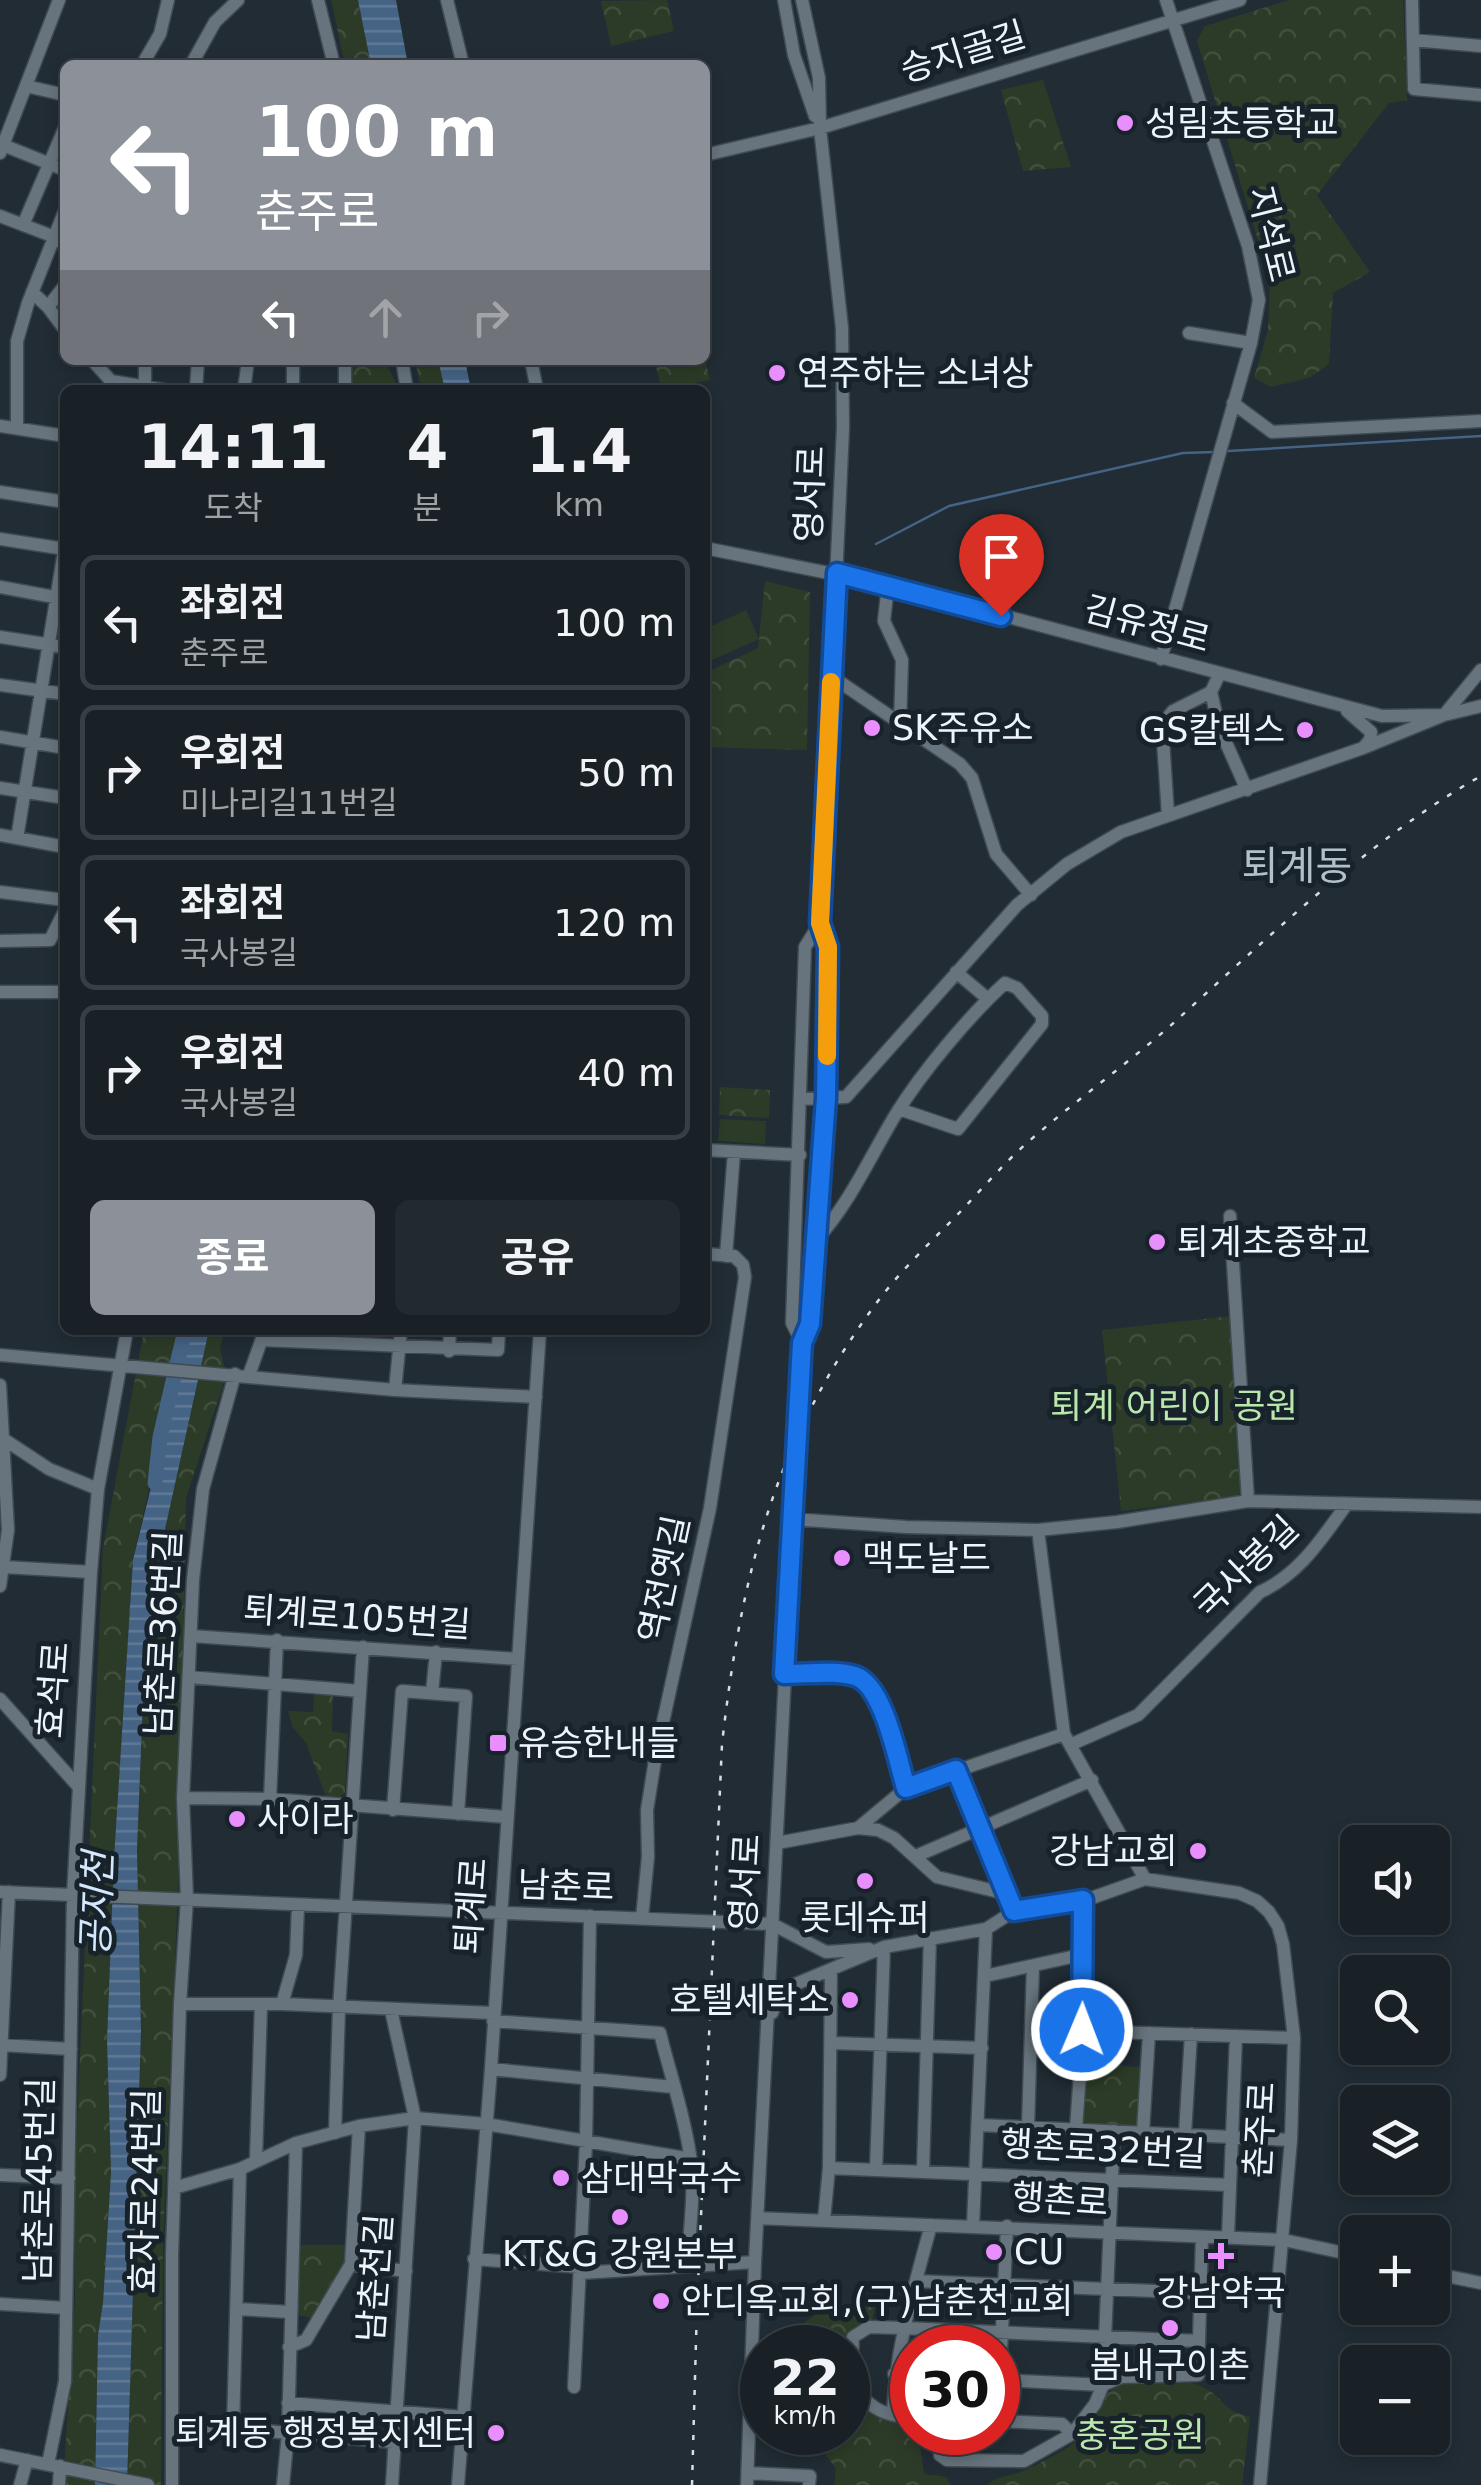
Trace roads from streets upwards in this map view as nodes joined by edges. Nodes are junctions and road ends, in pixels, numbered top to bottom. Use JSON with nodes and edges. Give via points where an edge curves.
{"nodes":[{"id":1,"x":58,"y":0,"type":"edge"},
{"id":2,"x":168,"y":0,"type":"edge"},
{"id":3,"x":238,"y":0,"type":"edge"},
{"id":4,"x":318,"y":0,"type":"edge"},
{"id":5,"x":447,"y":0,"type":"edge"},
{"id":6,"x":784,"y":0,"type":"edge"},
{"id":7,"x":802,"y":0,"type":"edge"},
{"id":8,"x":1166,"y":0,"type":"edge"},
{"id":9,"x":1240,"y":0,"type":"edge"},
{"id":10,"x":1412,"y":0,"type":"edge"},
{"id":11,"x":1172,"y":20,"type":"junction"},
{"id":12,"x":1413,"y":40,"type":"junction"},
{"id":13,"x":1481,"y":46,"type":"edge"},
{"id":14,"x":813,"y":52,"type":"junction"},
{"id":15,"x":794,"y":54,"type":"junction"},
{"id":16,"x":145,"y":60,"type":"edge"},
{"id":17,"x":195,"y":60,"type":"edge"},
{"id":18,"x":333,"y":60,"type":"edge"},
{"id":19,"x":462,"y":60,"type":"edge"},
{"id":20,"x":26,"y":86,"type":"junction"},
{"id":21,"x":60,"y":94,"type":"edge"},
{"id":22,"x":1481,"y":95,"type":"edge"},
{"id":23,"x":820,"y":128,"type":"junction"},
{"id":24,"x":60,"y":139,"type":"edge"},
{"id":25,"x":2,"y":149,"type":"edge"},
{"id":26,"x":710,"y":154,"type":"edge"},
{"id":27,"x":50,"y":164,"type":"junction"},
{"id":28,"x":60,"y":168,"type":"edge"},
{"id":29,"x":0,"y":216,"type":"edge"},
{"id":30,"x":60,"y":220,"type":"edge"},
{"id":31,"x":23,"y":225,"type":"junction"},
{"id":32,"x":52,"y":236,"type":"junction"},
{"id":33,"x":60,"y":241,"type":"edge"},
{"id":34,"x":32,"y":292,"type":"junction"},
{"id":35,"x":60,"y":292,"type":"edge"},
{"id":36,"x":48,"y":307,"type":"junction"},
{"id":37,"x":60,"y":323,"type":"edge"},
{"id":38,"x":1188,"y":333,"type":"dead end"},
{"id":39,"x":1250,"y":343,"type":"junction"},
{"id":40,"x":97,"y":365,"type":"edge"},
{"id":41,"x":139,"y":385,"type":"edge"},
{"id":42,"x":0,"y":388,"type":"edge"},
{"id":43,"x":16,"y":398,"type":"junction"},
{"id":44,"x":1233,"y":403,"type":"junction"},
{"id":45,"x":1481,"y":421,"type":"edge"},
{"id":46,"x":0,"y":426,"type":"edge"},
{"id":47,"x":17,"y":428,"type":"junction"},
{"id":48,"x":60,"y":435,"type":"edge"},
{"id":49,"x":0,"y":492,"type":"edge"},
{"id":50,"x":60,"y":501,"type":"edge"},
{"id":51,"x":0,"y":539,"type":"edge"},
{"id":52,"x":60,"y":546,"type":"edge"},
{"id":53,"x":710,"y":549,"type":"edge"},
{"id":54,"x":837,"y":573,"type":"junction"},
{"id":55,"x":888,"y":585,"type":"junction"},
{"id":56,"x":0,"y":587,"type":"edge"},
{"id":57,"x":60,"y":598,"type":"edge"},
{"id":58,"x":0,"y":638,"type":"edge"},
{"id":59,"x":47,"y":644,"type":"junction"},
{"id":60,"x":60,"y":646,"type":"edge"},
{"id":61,"x":1161,"y":659,"type":"junction"},
{"id":62,"x":1481,"y":670,"type":"edge"},
{"id":63,"x":1220,"y":674,"type":"junction"},
{"id":64,"x":831,"y":676,"type":"junction"},
{"id":65,"x":0,"y":685,"type":"edge"},
{"id":66,"x":42,"y":690,"type":"junction"},
{"id":67,"x":1211,"y":692,"type":"junction"},
{"id":68,"x":60,"y":693,"type":"edge"},
{"id":69,"x":1340,"y":706,"type":"junction"},
{"id":70,"x":1481,"y":706,"type":"edge"},
{"id":71,"x":1444,"y":715,"type":"junction"},
{"id":72,"x":900,"y":724,"type":"junction"},
{"id":73,"x":0,"y":737,"type":"edge"},
{"id":74,"x":33,"y":742,"type":"junction"},
{"id":75,"x":60,"y":747,"type":"edge"},
{"id":76,"x":1363,"y":748,"type":"junction"},
{"id":77,"x":0,"y":788,"type":"edge"},
{"id":78,"x":1247,"y":790,"type":"junction"},
{"id":79,"x":24,"y":791,"type":"junction"},
{"id":80,"x":60,"y":797,"type":"edge"},
{"id":81,"x":1168,"y":814,"type":"junction"},
{"id":82,"x":0,"y":836,"type":"edge"},
{"id":83,"x":16,"y":838,"type":"junction"},
{"id":84,"x":60,"y":846,"type":"edge"},
{"id":85,"x":0,"y":892,"type":"edge"},
{"id":86,"x":1031,"y":895,"type":"junction"},
{"id":87,"x":60,"y":899,"type":"edge"},
{"id":88,"x":60,"y":920,"type":"edge"},
{"id":89,"x":820,"y":923,"type":"junction"},
{"id":90,"x":0,"y":941,"type":"edge"},
{"id":91,"x":956,"y":972,"type":"junction"},
{"id":92,"x":0,"y":992,"type":"edge"},
{"id":93,"x":60,"y":992,"type":"edge"},
{"id":94,"x":988,"y":998,"type":"junction"},
{"id":95,"x":826,"y":1098,"type":"junction"},
{"id":96,"x":801,"y":1099,"type":"junction"},
{"id":97,"x":899,"y":1109,"type":"junction"},
{"id":98,"x":710,"y":1150,"type":"edge"},
{"id":99,"x":734,"y":1152,"type":"junction"},
{"id":100,"x":800,"y":1155,"type":"junction"},
{"id":101,"x":1230,"y":1216,"type":"dead end"},
{"id":102,"x":818,"y":1239,"type":"junction"},
{"id":103,"x":710,"y":1254,"type":"edge"},
{"id":104,"x":730,"y":1256,"type":"junction"},
{"id":105,"x":127,"y":1335,"type":"edge"},
{"id":106,"x":264,"y":1335,"type":"edge"},
{"id":107,"x":400,"y":1335,"type":"edge"},
{"id":108,"x":450,"y":1335,"type":"edge"},
{"id":109,"x":499,"y":1335,"type":"edge"},
{"id":110,"x":540,"y":1335,"type":"edge"},
{"id":111,"x":802,"y":1343,"type":"junction"},
{"id":112,"x":399,"y":1346,"type":"junction"},
{"id":113,"x":448,"y":1351,"type":"junction"},
{"id":114,"x":0,"y":1354,"type":"edge"},
{"id":115,"x":125,"y":1365,"type":"junction"},
{"id":116,"x":242,"y":1374,"type":"junction"},
{"id":117,"x":0,"y":1385,"type":"edge"},
{"id":118,"x":396,"y":1390,"type":"junction"},
{"id":119,"x":536,"y":1397,"type":"junction"},
{"id":120,"x":2,"y":1420,"type":"edge"},
{"id":121,"x":5,"y":1440,"type":"junction"},
{"id":122,"x":3,"y":1484,"type":"edge"},
{"id":123,"x":98,"y":1489,"type":"junction"},
{"id":124,"x":1248,"y":1501,"type":"junction"},
{"id":125,"x":1347,"y":1504,"type":"junction"},
{"id":126,"x":1481,"y":1507,"type":"edge"},
{"id":127,"x":792,"y":1519,"type":"junction"},
{"id":128,"x":1038,"y":1530,"type":"junction"},
{"id":129,"x":3,"y":1542,"type":"edge"},
{"id":130,"x":4,"y":1567,"type":"junction"},
{"id":131,"x":90,"y":1572,"type":"junction"},
{"id":132,"x":0,"y":1586,"type":"edge"},
{"id":133,"x":191,"y":1636,"type":"junction"},
{"id":134,"x":278,"y":1640,"type":"junction"},
{"id":135,"x":363,"y":1647,"type":"junction"},
{"id":136,"x":436,"y":1652,"type":"junction"},
{"id":137,"x":518,"y":1660,"type":"junction"},
{"id":138,"x":784,"y":1674,"type":"junction"},
{"id":139,"x":189,"y":1677,"type":"junction"},
{"id":140,"x":275,"y":1682,"type":"junction"},
{"id":141,"x":360,"y":1691,"type":"junction"},
{"id":142,"x":432,"y":1693,"type":"junction"},
{"id":143,"x":0,"y":1699,"type":"edge"},
{"id":144,"x":13,"y":1716,"type":"junction"},
{"id":145,"x":0,"y":1724,"type":"edge"},
{"id":146,"x":1068,"y":1739,"type":"junction"},
{"id":147,"x":956,"y":1770,"type":"junction"},
{"id":148,"x":1092,"y":1780,"type":"junction"},
{"id":149,"x":77,"y":1786,"type":"junction"},
{"id":150,"x":906,"y":1788,"type":"junction"},
{"id":151,"x":183,"y":1798,"type":"junction"},
{"id":152,"x":270,"y":1799,"type":"junction"},
{"id":153,"x":353,"y":1805,"type":"junction"},
{"id":154,"x":394,"y":1810,"type":"junction"},
{"id":155,"x":458,"y":1814,"type":"junction"},
{"id":156,"x":508,"y":1817,"type":"junction"},
{"id":157,"x":858,"y":1828,"type":"junction"},
{"id":158,"x":982,"y":1829,"type":"junction"},
{"id":159,"x":777,"y":1842,"type":"junction"},
{"id":160,"x":916,"y":1856,"type":"junction"},
{"id":161,"x":1145,"y":1879,"type":"junction"},
{"id":162,"x":5,"y":1892,"type":"edge"},
{"id":163,"x":1007,"y":1894,"type":"junction"},
{"id":164,"x":79,"y":1896,"type":"junction"},
{"id":165,"x":182,"y":1899,"type":"junction"},
{"id":166,"x":1083,"y":1900,"type":"junction"},
{"id":167,"x":298,"y":1906,"type":"junction"},
{"id":168,"x":346,"y":1908,"type":"junction"},
{"id":169,"x":1014,"y":1911,"type":"junction"},
{"id":170,"x":501,"y":1914,"type":"junction"},
{"id":171,"x":590,"y":1916,"type":"junction"},
{"id":172,"x":642,"y":1918,"type":"junction"},
{"id":173,"x":772,"y":1924,"type":"junction"},
{"id":174,"x":986,"y":1929,"type":"junction"},
{"id":175,"x":930,"y":1938,"type":"junction"},
{"id":176,"x":884,"y":1947,"type":"junction"},
{"id":177,"x":1084,"y":1954,"type":"junction"},
{"id":178,"x":1033,"y":1966,"type":"junction"},
{"id":179,"x":831,"y":1971,"type":"junction"},
{"id":180,"x":985,"y":1976,"type":"junction"},
{"id":181,"x":180,"y":2004,"type":"junction"},
{"id":182,"x":282,"y":2004,"type":"junction"},
{"id":183,"x":261,"y":2005,"type":"junction"},
{"id":184,"x":339,"y":2008,"type":"junction"},
{"id":185,"x":391,"y":2010,"type":"junction"},
{"id":186,"x":493,"y":2017,"type":"junction"},
{"id":187,"x":768,"y":2024,"type":"junction"},
{"id":188,"x":587,"y":2028,"type":"junction"},
{"id":189,"x":1082,"y":2030,"type":"junction"},
{"id":190,"x":1148,"y":2033,"type":"junction"},
{"id":191,"x":1192,"y":2034,"type":"junction"},
{"id":192,"x":1236,"y":2036,"type":"junction"},
{"id":193,"x":1294,"y":2038,"type":"junction"},
{"id":194,"x":832,"y":2043,"type":"junction"},
{"id":195,"x":1,"y":2045,"type":"edge"},
{"id":196,"x":880,"y":2045,"type":"junction"},
{"id":197,"x":927,"y":2046,"type":"junction"},
{"id":198,"x":71,"y":2048,"type":"junction"},
{"id":199,"x":982,"y":2048,"type":"junction"},
{"id":200,"x":491,"y":2070,"type":"junction"},
{"id":201,"x":0,"y":2075,"type":"edge"},
{"id":202,"x":588,"y":2078,"type":"junction"},
{"id":203,"x":673,"y":2086,"type":"junction"},
{"id":204,"x":415,"y":2118,"type":"junction"},
{"id":205,"x":486,"y":2124,"type":"junction"},
{"id":206,"x":979,"y":2125,"type":"junction"},
{"id":207,"x":359,"y":2126,"type":"junction"},
{"id":208,"x":1028,"y":2127,"type":"junction"},
{"id":209,"x":1076,"y":2129,"type":"junction"},
{"id":210,"x":1114,"y":2131,"type":"junction"},
{"id":211,"x":1143,"y":2132,"type":"junction"},
{"id":212,"x":334,"y":2133,"type":"junction"},
{"id":213,"x":1185,"y":2134,"type":"junction"},
{"id":214,"x":1232,"y":2136,"type":"junction"},
{"id":215,"x":1291,"y":2140,"type":"junction"},
{"id":216,"x":586,"y":2142,"type":"junction"},
{"id":217,"x":296,"y":2143,"type":"junction"},
{"id":218,"x":256,"y":2159,"type":"junction"},
{"id":219,"x":692,"y":2159,"type":"junction"},
{"id":220,"x":240,"y":2168,"type":"junction"},
{"id":221,"x":829,"y":2168,"type":"junction"},
{"id":222,"x":876,"y":2170,"type":"junction"},
{"id":223,"x":924,"y":2171,"type":"junction"},
{"id":224,"x":975,"y":2173,"type":"junction"},
{"id":225,"x":0,"y":2175,"type":"edge"},
{"id":226,"x":69,"y":2178,"type":"junction"},
{"id":227,"x":1110,"y":2180,"type":"junction"},
{"id":228,"x":1229,"y":2185,"type":"junction"},
{"id":229,"x":174,"y":2188,"type":"junction"},
{"id":230,"x":758,"y":2218,"type":"junction"},
{"id":231,"x":824,"y":2220,"type":"junction"},
{"id":232,"x":931,"y":2224,"type":"junction"},
{"id":233,"x":973,"y":2226,"type":"junction"},
{"id":234,"x":1007,"y":2226,"type":"junction"},
{"id":235,"x":1109,"y":2234,"type":"junction"},
{"id":236,"x":1202,"y":2238,"type":"junction"},
{"id":237,"x":1228,"y":2238,"type":"junction"},
{"id":238,"x":1284,"y":2240,"type":"junction"},
{"id":239,"x":1340,"y":2252,"type":"edge"},
{"id":240,"x":474,"y":2259,"type":"junction"},
{"id":241,"x":755,"y":2262,"type":"junction"},
{"id":242,"x":351,"y":2264,"type":"junction"},
{"id":243,"x":688,"y":2264,"type":"junction"},
{"id":244,"x":580,"y":2270,"type":"junction"},
{"id":245,"x":406,"y":2272,"type":"junction"},
{"id":246,"x":1450,"y":2277,"type":"edge"},
{"id":247,"x":916,"y":2281,"type":"junction"},
{"id":248,"x":1481,"y":2283,"type":"edge"},
{"id":249,"x":1004,"y":2285,"type":"junction"},
{"id":250,"x":1106,"y":2289,"type":"junction"},
{"id":251,"x":1202,"y":2293,"type":"junction"},
{"id":252,"x":0,"y":2304,"type":"edge"},
{"id":253,"x":66,"y":2308,"type":"junction"},
{"id":254,"x":237,"y":2309,"type":"junction"},
{"id":255,"x":290,"y":2312,"type":"junction"},
{"id":256,"x":905,"y":2325,"type":"edge"},
{"id":257,"x":1004,"y":2325,"type":"edge"},
{"id":258,"x":890,"y":2328,"type":"edge"},
{"id":259,"x":1020,"y":2333,"type":"edge"},
{"id":260,"x":1104,"y":2336,"type":"junction"},
{"id":261,"x":1199,"y":2341,"type":"junction"},
{"id":262,"x":289,"y":2346,"type":"junction"},
{"id":263,"x":1020,"y":2381,"type":"edge"},
{"id":264,"x":1104,"y":2384,"type":"junction"},
{"id":265,"x":574,"y":2387,"type":"dead end"},
{"id":266,"x":288,"y":2403,"type":"junction"},
{"id":267,"x":396,"y":2412,"type":"junction"},
{"id":268,"x":890,"y":2414,"type":"edge"},
{"id":269,"x":464,"y":2417,"type":"junction"},
{"id":270,"x":1020,"y":2422,"type":"edge"},
{"id":271,"x":172,"y":2423,"type":"junction"},
{"id":272,"x":234,"y":2428,"type":"junction"},
{"id":273,"x":288,"y":2433,"type":"junction"},
{"id":274,"x":1072,"y":2434,"type":"junction"},
{"id":275,"x":394,"y":2442,"type":"junction"},
{"id":276,"x":0,"y":2455,"type":"edge"},
{"id":277,"x":940,"y":2455,"type":"edge"},
{"id":278,"x":27,"y":2460,"type":"junction"},
{"id":279,"x":58,"y":2466,"type":"junction"},
{"id":280,"x":748,"y":2479,"type":"edge"},
{"id":281,"x":20,"y":2485,"type":"edge"},
{"id":282,"x":59,"y":2485,"type":"edge"},
{"id":283,"x":148,"y":2485,"type":"edge"},
{"id":284,"x":172,"y":2485,"type":"edge"},
{"id":285,"x":283,"y":2485,"type":"edge"},
{"id":286,"x":392,"y":2485,"type":"edge"},
{"id":287,"x":458,"y":2485,"type":"edge"},
{"id":288,"x":809,"y":2485,"type":"edge"},
{"id":289,"x":1260,"y":2485,"type":"edge"}],
"edges":[{"from":1,"to":20,"type":"street"},
{"from":2,"to":16,"type":"street"},
{"from":3,"to":17,"type":"street","via":[[215,22]]},
{"from":4,"to":18,"type":"street"},
{"from":5,"to":19,"type":"street"},
{"from":6,"to":15,"type":"street","name":"영서로"},
{"from":7,"to":14,"type":"street","name":"영서로"},
{"from":8,"to":11,"type":"street","name":"지석로"},
{"from":9,"to":11,"type":"street","name":"승지골길"},
{"from":10,"to":12,"type":"street"},
{"from":11,"to":23,"type":"street","name":"승지골길"},
{"from":11,"to":39,"type":"street","name":"지석로","via":[[1248,246],[1259,300]]},
{"from":12,"to":13,"type":"street"},
{"from":12,"to":22,"type":"street","via":[[1414,89]]},
{"from":14,"to":15,"type":"street","via":[[806,59]]},
{"from":14,"to":23,"type":"street","name":"영서로"},
{"from":15,"to":23,"type":"street","name":"영서로"},
{"from":20,"to":21,"type":"street"},
{"from":20,"to":25,"type":"street"},
{"from":23,"to":26,"type":"street"},
{"from":23,"to":54,"type":"street","name":"영서로","via":[[842,328]]},
{"from":24,"to":27,"type":"street"},
{"from":25,"to":27,"type":"street"},
{"from":27,"to":28,"type":"street"},
{"from":27,"to":31,"type":"street"},
{"from":29,"to":31,"type":"street"},
{"from":30,"to":32,"type":"street"},
{"from":31,"to":32,"type":"street"},
{"from":32,"to":33,"type":"street"},
{"from":32,"to":34,"type":"street"},
{"from":34,"to":36,"type":"street"},
{"from":34,"to":43,"type":"street","via":[[17,341]]},
{"from":35,"to":36,"type":"street"},
{"from":36,"to":37,"type":"street"},
{"from":38,"to":39,"type":"street"},
{"from":39,"to":44,"type":"street","name":"지석로"},
{"from":40,"to":41,"type":"street","via":[[111,380]]},
{"from":42,"to":43,"type":"street"},
{"from":43,"to":47,"type":"street"},
{"from":44,"to":45,"type":"street","via":[[1272,432]]},
{"from":44,"to":61,"type":"street","name":"지석로"},
{"from":46,"to":47,"type":"street"},
{"from":47,"to":48,"type":"street"},
{"from":49,"to":50,"type":"street"},
{"from":51,"to":52,"type":"street"},
{"from":53,"to":54,"type":"street","name":"김유정로"},
{"from":54,"to":55,"type":"street","name":"김유정로"},
{"from":54,"to":64,"type":"street","name":"영서로"},
{"from":55,"to":61,"type":"street","name":"김유정로"},
{"from":55,"to":72,"type":"street","via":[[884,622],[902,660]]},
{"from":56,"to":57,"type":"street"},
{"from":57,"to":59,"type":"street"},
{"from":58,"to":59,"type":"street"},
{"from":59,"to":60,"type":"street"},
{"from":59,"to":66,"type":"street"},
{"from":61,"to":63,"type":"street","name":"김유정로"},
{"from":62,"to":71,"type":"street"},
{"from":63,"to":67,"type":"street"},
{"from":63,"to":69,"type":"street","name":"김유정로"},
{"from":64,"to":72,"type":"street"},
{"from":64,"to":89,"type":"street","name":"영서로"},
{"from":65,"to":66,"type":"street"},
{"from":66,"to":68,"type":"street"},
{"from":66,"to":74,"type":"street"},
{"from":67,"to":78,"type":"street"},
{"from":67,"to":81,"type":"street","via":[[1173,710],[1162,725]]},
{"from":69,"to":71,"type":"street","name":"김유정로","via":[[1382,716]]},
{"from":69,"to":76,"type":"street","via":[[1370,732]]},
{"from":70,"to":71,"type":"street","name":"김유정로"},
{"from":71,"to":76,"type":"street"},
{"from":72,"to":86,"type":"street","via":[[972,778],[996,854]]},
{"from":73,"to":74,"type":"street"},
{"from":74,"to":75,"type":"street"},
{"from":74,"to":79,"type":"street"},
{"from":76,"to":78,"type":"street"},
{"from":77,"to":79,"type":"street"},
{"from":78,"to":81,"type":"street"},
{"from":79,"to":80,"type":"street"},
{"from":79,"to":83,"type":"street"},
{"from":81,"to":86,"type":"street","via":[[1121,832]]},
{"from":82,"to":83,"type":"street"},
{"from":83,"to":84,"type":"street"},
{"from":85,"to":87,"type":"street"},
{"from":86,"to":91,"type":"street"},
{"from":88,"to":90,"type":"street","via":[[50,940]]},
{"from":89,"to":95,"type":"street","name":"영서로","via":[[828,947]]},
{"from":89,"to":96,"type":"street","name":"영서로","via":[[804,947]]},
{"from":91,"to":94,"type":"street"},
{"from":91,"to":95,"type":"street","via":[[846,1097]]},
{"from":92,"to":93,"type":"street"},
{"from":94,"to":97,"type":"street"},
{"from":94,"to":97,"type":"street","via":[[1005,982],[1042,1016],[1042,1024],[958,1129]]},
{"from":95,"to":96,"type":"street"},
{"from":95,"to":102,"type":"street","name":"영서로"},
{"from":96,"to":100,"type":"street","name":"영서로"},
{"from":97,"to":102,"type":"street"},
{"from":98,"to":99,"type":"street"},
{"from":99,"to":100,"type":"street"},
{"from":99,"to":104,"type":"street","name":"역전옛길"},
{"from":100,"to":111,"type":"street","name":"영서로","via":[[792,1323]]},
{"from":101,"to":124,"type":"street"},
{"from":102,"to":111,"type":"street","name":"영서로","via":[[810,1324]]},
{"from":103,"to":104,"type":"street"},
{"from":104,"to":172,"type":"street","name":"역전옛길","via":[[742,1264],[745,1277],[710,1508],[647,1810]]},
{"from":105,"to":115,"type":"street","name":"효석로"},
{"from":106,"to":112,"type":"street"},
{"from":106,"to":116,"type":"street","name":"남춘로36번길"},
{"from":107,"to":112,"type":"street"},
{"from":108,"to":113,"type":"street"},
{"from":109,"to":113,"type":"street","via":[[498,1350]]},
{"from":110,"to":119,"type":"street","name":"퇴계로"},
{"from":111,"to":127,"type":"street","name":"영서로"},
{"from":112,"to":113,"type":"street"},
{"from":112,"to":118,"type":"street"},
{"from":114,"to":115,"type":"street"},
{"from":115,"to":116,"type":"street"},
{"from":115,"to":123,"type":"street","name":"효석로"},
{"from":116,"to":118,"type":"street"},
{"from":116,"to":133,"type":"street","name":"남춘로36번길","via":[[202,1490]]},
{"from":117,"to":120,"type":"street"},
{"from":118,"to":119,"type":"street"},
{"from":119,"to":137,"type":"street","name":"퇴계로"},
{"from":120,"to":121,"type":"street"},
{"from":121,"to":122,"type":"street"},
{"from":121,"to":123,"type":"street"},
{"from":122,"to":129,"type":"street"},
{"from":123,"to":131,"type":"street","name":"효석로"},
{"from":124,"to":125,"type":"street"},
{"from":124,"to":128,"type":"street"},
{"from":125,"to":126,"type":"street"},
{"from":125,"to":146,"type":"street","name":"국사봉길","via":[[1304,1562],[1260,1592],[1138,1715]]},
{"from":127,"to":128,"type":"street"},
{"from":127,"to":138,"type":"street","name":"영서로"},
{"from":128,"to":146,"type":"street"},
{"from":129,"to":130,"type":"street"},
{"from":130,"to":131,"type":"street"},
{"from":130,"to":132,"type":"street"},
{"from":131,"to":149,"type":"street","name":"효석로"},
{"from":133,"to":134,"type":"street","name":"퇴계로105번길"},
{"from":133,"to":139,"type":"street","name":"남춘로36번길"},
{"from":134,"to":135,"type":"street","name":"퇴계로105번길"},
{"from":134,"to":140,"type":"street"},
{"from":135,"to":136,"type":"street","name":"퇴계로105번길"},
{"from":135,"to":141,"type":"street"},
{"from":136,"to":137,"type":"street","name":"퇴계로105번길"},
{"from":136,"to":142,"type":"street"},
{"from":137,"to":156,"type":"street","name":"퇴계로"},
{"from":138,"to":150,"type":"street","via":[[864,1680],[885,1714]]},
{"from":138,"to":159,"type":"street","name":"영서로"},
{"from":139,"to":140,"type":"street"},
{"from":139,"to":151,"type":"street","name":"남춘로36번길"},
{"from":140,"to":141,"type":"street"},
{"from":140,"to":152,"type":"street"},
{"from":141,"to":153,"type":"street"},
{"from":142,"to":154,"type":"street","via":[[402,1691]]},
{"from":142,"to":155,"type":"street","via":[[466,1696]]},
{"from":143,"to":144,"type":"street"},
{"from":144,"to":145,"type":"street"},
{"from":144,"to":149,"type":"street"},
{"from":146,"to":147,"type":"street","name":"국사봉길"},
{"from":146,"to":148,"type":"street"},
{"from":147,"to":150,"type":"street","name":"국사봉길"},
{"from":147,"to":158,"type":"street"},
{"from":148,"to":158,"type":"street"},
{"from":148,"to":161,"type":"street"},
{"from":149,"to":164,"type":"street","name":"효석로"},
{"from":150,"to":157,"type":"street"},
{"from":151,"to":152,"type":"street"},
{"from":151,"to":165,"type":"street","name":"남춘로36번길"},
{"from":152,"to":153,"type":"street"},
{"from":153,"to":154,"type":"street"},
{"from":153,"to":168,"type":"street"},
{"from":154,"to":155,"type":"street"},
{"from":155,"to":156,"type":"street"},
{"from":156,"to":170,"type":"street","name":"퇴계로"},
{"from":157,"to":159,"type":"street"},
{"from":157,"to":160,"type":"street","via":[[878,1830]]},
{"from":158,"to":160,"type":"street"},
{"from":158,"to":163,"type":"street"},
{"from":159,"to":173,"type":"street","name":"영서로"},
{"from":160,"to":163,"type":"street","via":[[937,1876]]},
{"from":161,"to":166,"type":"street","name":"춘주로"},
{"from":161,"to":193,"type":"street","name":"춘주로","via":[[1239,1893],[1270,1912],[1283,1944]]},
{"from":162,"to":164,"type":"street"},
{"from":162,"to":195,"type":"street"},
{"from":163,"to":169,"type":"street"},
{"from":164,"to":165,"type":"street","name":"남춘로"},
{"from":164,"to":198,"type":"street","name":"남춘로45번길"},
{"from":165,"to":167,"type":"street","name":"남춘로"},
{"from":165,"to":181,"type":"street","name":"효자로24번길"},
{"from":166,"to":169,"type":"street","name":"춘주로"},
{"from":166,"to":177,"type":"street"},
{"from":167,"to":168,"type":"street","name":"남춘로"},
{"from":167,"to":182,"type":"street","via":[[296,1955]]},
{"from":168,"to":170,"type":"street","name":"남춘로"},
{"from":168,"to":184,"type":"street"},
{"from":169,"to":174,"type":"street","name":"춘주로"},
{"from":170,"to":171,"type":"street","name":"남춘로"},
{"from":170,"to":186,"type":"street","name":"퇴계로"},
{"from":171,"to":172,"type":"street","name":"남춘로"},
{"from":171,"to":188,"type":"street"},
{"from":172,"to":173,"type":"street","name":"남춘로"},
{"from":173,"to":176,"type":"street","via":[[826,1952]]},
{"from":173,"to":187,"type":"street","name":"영서로"},
{"from":174,"to":175,"type":"street","name":"춘주로"},
{"from":174,"to":180,"type":"street"},
{"from":175,"to":176,"type":"street","name":"춘주로"},
{"from":175,"to":197,"type":"street"},
{"from":176,"to":179,"type":"street","name":"춘주로"},
{"from":176,"to":196,"type":"street"},
{"from":177,"to":178,"type":"street"},
{"from":177,"to":189,"type":"street"},
{"from":178,"to":180,"type":"street"},
{"from":178,"to":208,"type":"street"},
{"from":179,"to":187,"type":"street","name":"춘주로","via":[[786,1990]]},
{"from":179,"to":194,"type":"street"},
{"from":180,"to":199,"type":"street"},
{"from":181,"to":183,"type":"street"},
{"from":181,"to":229,"type":"street","name":"효자로24번길"},
{"from":182,"to":183,"type":"street"},
{"from":182,"to":184,"type":"street"},
{"from":183,"to":218,"type":"street"},
{"from":184,"to":185,"type":"street"},
{"from":184,"to":212,"type":"street"},
{"from":185,"to":186,"type":"street"},
{"from":185,"to":204,"type":"street","name":"남춘천길"},
{"from":186,"to":188,"type":"street"},
{"from":186,"to":200,"type":"street","name":"퇴계로"},
{"from":187,"to":230,"type":"street","name":"영서로"},
{"from":188,"to":202,"type":"street"},
{"from":188,"to":203,"type":"street","via":[[660,2033]]},
{"from":189,"to":190,"type":"street"},
{"from":189,"to":209,"type":"street"},
{"from":190,"to":191,"type":"street"},
{"from":190,"to":211,"type":"street"},
{"from":191,"to":192,"type":"street"},
{"from":191,"to":213,"type":"street"},
{"from":192,"to":193,"type":"street"},
{"from":192,"to":214,"type":"street","name":"행촌로32번길"},
{"from":193,"to":215,"type":"street","name":"춘주로"},
{"from":194,"to":196,"type":"street"},
{"from":194,"to":221,"type":"street"},
{"from":195,"to":198,"type":"street"},
{"from":195,"to":201,"type":"street"},
{"from":196,"to":197,"type":"street"},
{"from":196,"to":222,"type":"street"},
{"from":197,"to":199,"type":"street"},
{"from":197,"to":223,"type":"street"},
{"from":198,"to":226,"type":"street","name":"남춘로45번길"},
{"from":199,"to":206,"type":"street"},
{"from":200,"to":202,"type":"street"},
{"from":200,"to":205,"type":"street","name":"퇴계로"},
{"from":202,"to":203,"type":"street"},
{"from":202,"to":216,"type":"street"},
{"from":203,"to":219,"type":"street"},
{"from":204,"to":205,"type":"street"},
{"from":204,"to":207,"type":"street"},
{"from":204,"to":245,"type":"street","name":"남춘천길"},
{"from":205,"to":216,"type":"street"},
{"from":205,"to":240,"type":"street","name":"퇴계로"},
{"from":206,"to":208,"type":"street"},
{"from":206,"to":224,"type":"street"},
{"from":207,"to":212,"type":"street"},
{"from":207,"to":242,"type":"street"},
{"from":208,"to":209,"type":"street"},
{"from":209,"to":210,"type":"street"},
{"from":210,"to":211,"type":"street"},
{"from":210,"to":227,"type":"street"},
{"from":211,"to":213,"type":"street"},
{"from":212,"to":217,"type":"street"},
{"from":213,"to":214,"type":"street"},
{"from":214,"to":215,"type":"street"},
{"from":214,"to":228,"type":"street","name":"행촌로32번길"},
{"from":215,"to":238,"type":"street","name":"춘주로"},
{"from":216,"to":219,"type":"street"},
{"from":216,"to":244,"type":"street"},
{"from":217,"to":218,"type":"street"},
{"from":217,"to":255,"type":"street"},
{"from":218,"to":220,"type":"street"},
{"from":219,"to":243,"type":"street"},
{"from":220,"to":229,"type":"street"},
{"from":220,"to":254,"type":"street"},
{"from":221,"to":222,"type":"street","name":"행촌로32번길"},
{"from":221,"to":231,"type":"street"},
{"from":222,"to":223,"type":"street","name":"행촌로32번길"},
{"from":223,"to":224,"type":"street","name":"행촌로32번길"},
{"from":224,"to":227,"type":"street","name":"행촌로32번길"},
{"from":224,"to":233,"type":"street"},
{"from":225,"to":226,"type":"street"},
{"from":226,"to":253,"type":"street","name":"남춘로45번길"},
{"from":227,"to":228,"type":"street","name":"행촌로32번길"},
{"from":227,"to":235,"type":"street"},
{"from":228,"to":237,"type":"street","name":"행촌로32번길"},
{"from":229,"to":271,"type":"street","name":"효자로24번길"},
{"from":230,"to":231,"type":"street","name":"행촌로"},
{"from":230,"to":241,"type":"street","name":"영서로"},
{"from":231,"to":232,"type":"street","name":"행촌로"},
{"from":232,"to":233,"type":"street","name":"행촌로"},
{"from":232,"to":247,"type":"street"},
{"from":233,"to":234,"type":"street","name":"행촌로"},
{"from":234,"to":235,"type":"street","name":"행촌로"},
{"from":234,"to":249,"type":"street"},
{"from":235,"to":236,"type":"street","name":"행촌로"},
{"from":235,"to":250,"type":"street"},
{"from":236,"to":237,"type":"street","name":"행촌로"},
{"from":236,"to":251,"type":"street"},
{"from":237,"to":238,"type":"street","name":"행촌로"},
{"from":238,"to":239,"type":"street","name":"행촌로"},
{"from":238,"to":289,"type":"street","name":"춘주로"},
{"from":240,"to":244,"type":"street"},
{"from":240,"to":269,"type":"street","name":"퇴계로"},
{"from":241,"to":243,"type":"street"},
{"from":241,"to":280,"type":"street","name":"영서로"},
{"from":242,"to":245,"type":"street"},
{"from":242,"to":262,"type":"street","via":[[306,2340]]},
{"from":243,"to":244,"type":"street"},
{"from":244,"to":265,"type":"street"},
{"from":245,"to":267,"type":"street","name":"남춘천길"},
{"from":246,"to":248,"type":"street"},
{"from":247,"to":249,"type":"street"},
{"from":247,"to":256,"type":"street"},
{"from":249,"to":250,"type":"street"},
{"from":249,"to":257,"type":"street"},
{"from":250,"to":251,"type":"street"},
{"from":250,"to":260,"type":"street"},
{"from":251,"to":261,"type":"street"},
{"from":252,"to":253,"type":"street"},
{"from":253,"to":279,"type":"street","name":"남춘로45번길"},
{"from":254,"to":255,"type":"street"},
{"from":254,"to":272,"type":"street"},
{"from":255,"to":262,"type":"street"},
{"from":258,"to":268,"type":"street","via":[[853,2337],[851,2366],[859,2394]]},
{"from":259,"to":260,"type":"street"},
{"from":260,"to":261,"type":"street"},
{"from":260,"to":264,"type":"street"},
{"from":261,"to":264,"type":"street","via":[[1198,2375],[1121,2376]]},
{"from":262,"to":266,"type":"street"},
{"from":263,"to":264,"type":"street"},
{"from":264,"to":274,"type":"street"},
{"from":266,"to":267,"type":"street"},
{"from":266,"to":273,"type":"street"},
{"from":267,"to":269,"type":"street"},
{"from":267,"to":275,"type":"street","name":"남춘천길"},
{"from":269,"to":287,"type":"street","name":"퇴계로"},
{"from":270,"to":274,"type":"street","via":[[1062,2424]]},
{"from":271,"to":272,"type":"street"},
{"from":271,"to":284,"type":"street","name":"효자로24번길"},
{"from":272,"to":273,"type":"street"},
{"from":273,"to":275,"type":"street"},
{"from":273,"to":285,"type":"street"},
{"from":274,"to":277,"type":"street","via":[[1024,2461]]},
{"from":275,"to":286,"type":"street","name":"남춘천길"},
{"from":276,"to":278,"type":"street"},
{"from":278,"to":279,"type":"street"},
{"from":278,"to":281,"type":"street"},
{"from":279,"to":282,"type":"street","name":"남춘로45번길"},
{"from":279,"to":283,"type":"street"},
{"from":280,"to":288,"type":"street","via":[[810,2476]]}]}
